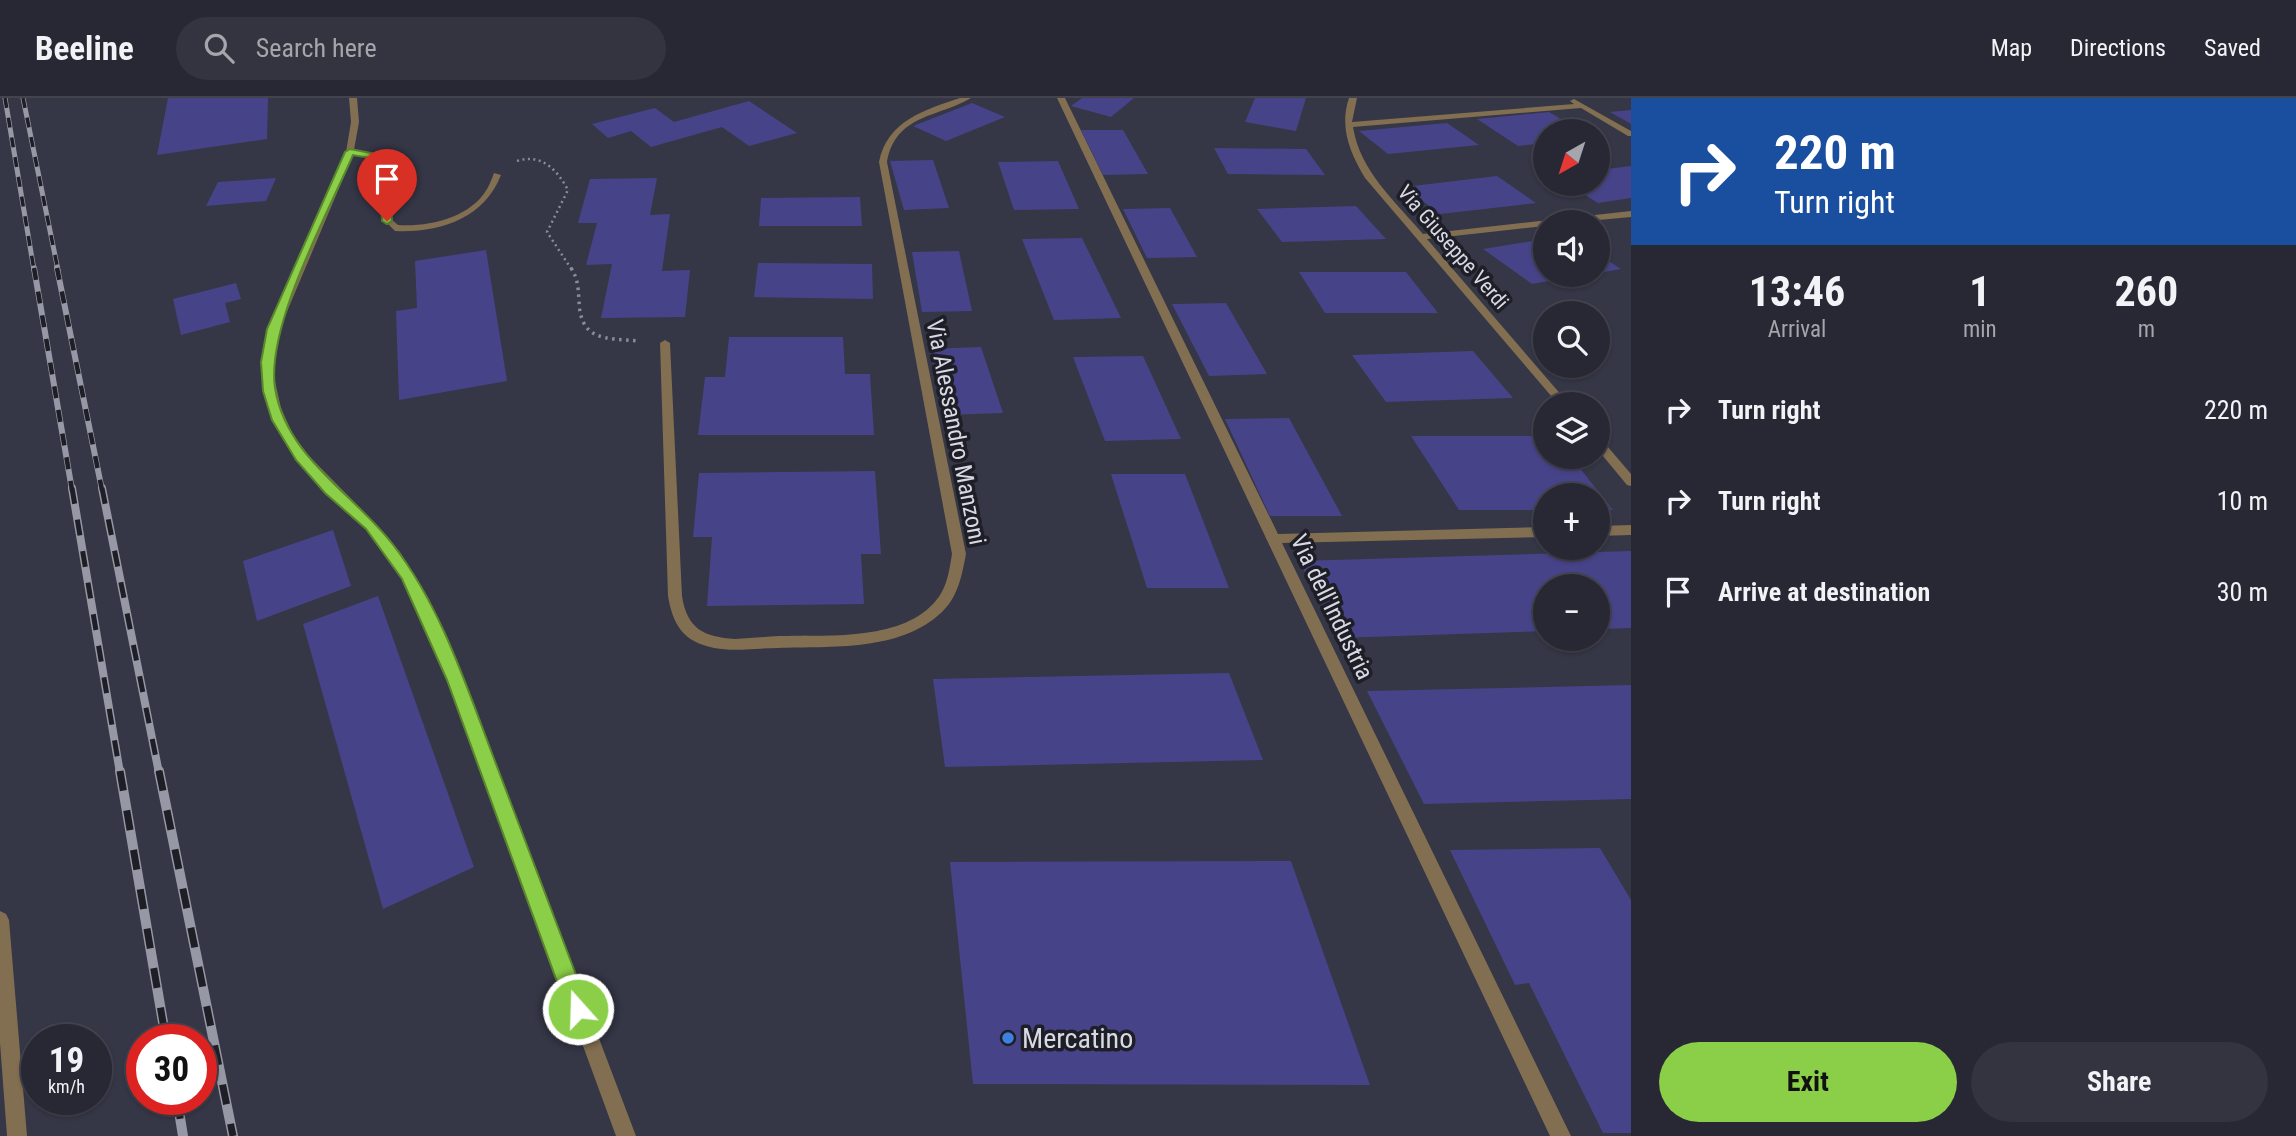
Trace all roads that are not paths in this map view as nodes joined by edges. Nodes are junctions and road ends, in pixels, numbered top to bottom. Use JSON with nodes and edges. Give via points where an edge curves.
{"nodes":[{"id":1,"x":353,"y":98,"type":"edge"},
{"id":2,"x":967,"y":98,"type":"edge"},
{"id":3,"x":1061,"y":98,"type":"edge"},
{"id":4,"x":1353,"y":98,"type":"edge"},
{"id":5,"x":1569,"y":98,"type":"edge"},
{"id":6,"x":1582,"y":106,"type":"junction"},
{"id":7,"x":1349,"y":125,"type":"junction"},
{"id":8,"x":1631,"y":134,"type":"edge"},
{"id":9,"x":350,"y":152,"type":"junction"},
{"id":10,"x":498,"y":176,"type":"dead end"},
{"id":11,"x":1631,"y":214,"type":"edge"},
{"id":12,"x":1610,"y":216,"type":"edge"},
{"id":13,"x":1533,"y":224,"type":"edge"},
{"id":14,"x":1419,"y":237,"type":"junction"},
{"id":15,"x":665,"y":344,"type":"road end"},
{"id":16,"x":1554,"y":392,"type":"edge"},
{"id":17,"x":1610,"y":457,"type":"edge"},
{"id":18,"x":1631,"y":482,"type":"edge"},
{"id":19,"x":1631,"y":530,"type":"edge"},
{"id":20,"x":1610,"y":531,"type":"edge"},
{"id":21,"x":1533,"y":532,"type":"edge"},
{"id":22,"x":1273,"y":539,"type":"junction"},
{"id":23,"x":0,"y":920,"type":"edge"},
{"id":24,"x":17,"y":1136,"type":"edge"},
{"id":25,"x":626,"y":1136,"type":"edge"},
{"id":26,"x":1561,"y":1136,"type":"edge"}],
"edges":[{"from":1,"to":9,"type":"street","via":[[355,128]]},
{"from":2,"to":15,"type":"street","name":"Via Alessandro Manzoni","via":[[906,124],[883,148],[959,554],[952,588],[926,617],[899,631],[849,641],[728,643],[698,636],[687,627],[675,596]]},
{"from":3,"to":22,"type":"street","name":"Via dell'Industria"},
{"from":4,"to":7,"type":"street","name":"Via Giuseppe Verdi"},
{"from":5,"to":6,"type":"street"},
{"from":6,"to":7,"type":"street"},
{"from":6,"to":8,"type":"street"},
{"from":7,"to":14,"type":"street","name":"Via Giuseppe Verdi","via":[[1368,176]]},
{"from":9,"to":10,"type":"street","via":[[384,163],[386,218],[395,228],[433,226],[463,214],[481,202]]},
{"from":9,"to":25,"type":"street","via":[[273,329],[267,362],[269,391],[278,420],[301,457],[397,557],[430,620]]},
{"from":11,"to":12,"type":"street"},
{"from":13,"to":14,"type":"street"},
{"from":14,"to":16,"type":"street","name":"Via Giuseppe Verdi"},
{"from":17,"to":18,"type":"street"},
{"from":19,"to":20,"type":"street"},
{"from":21,"to":22,"type":"street"},
{"from":22,"to":26,"type":"street","name":"Via dell'Industria"},
{"from":23,"to":24,"type":"street"}]}
